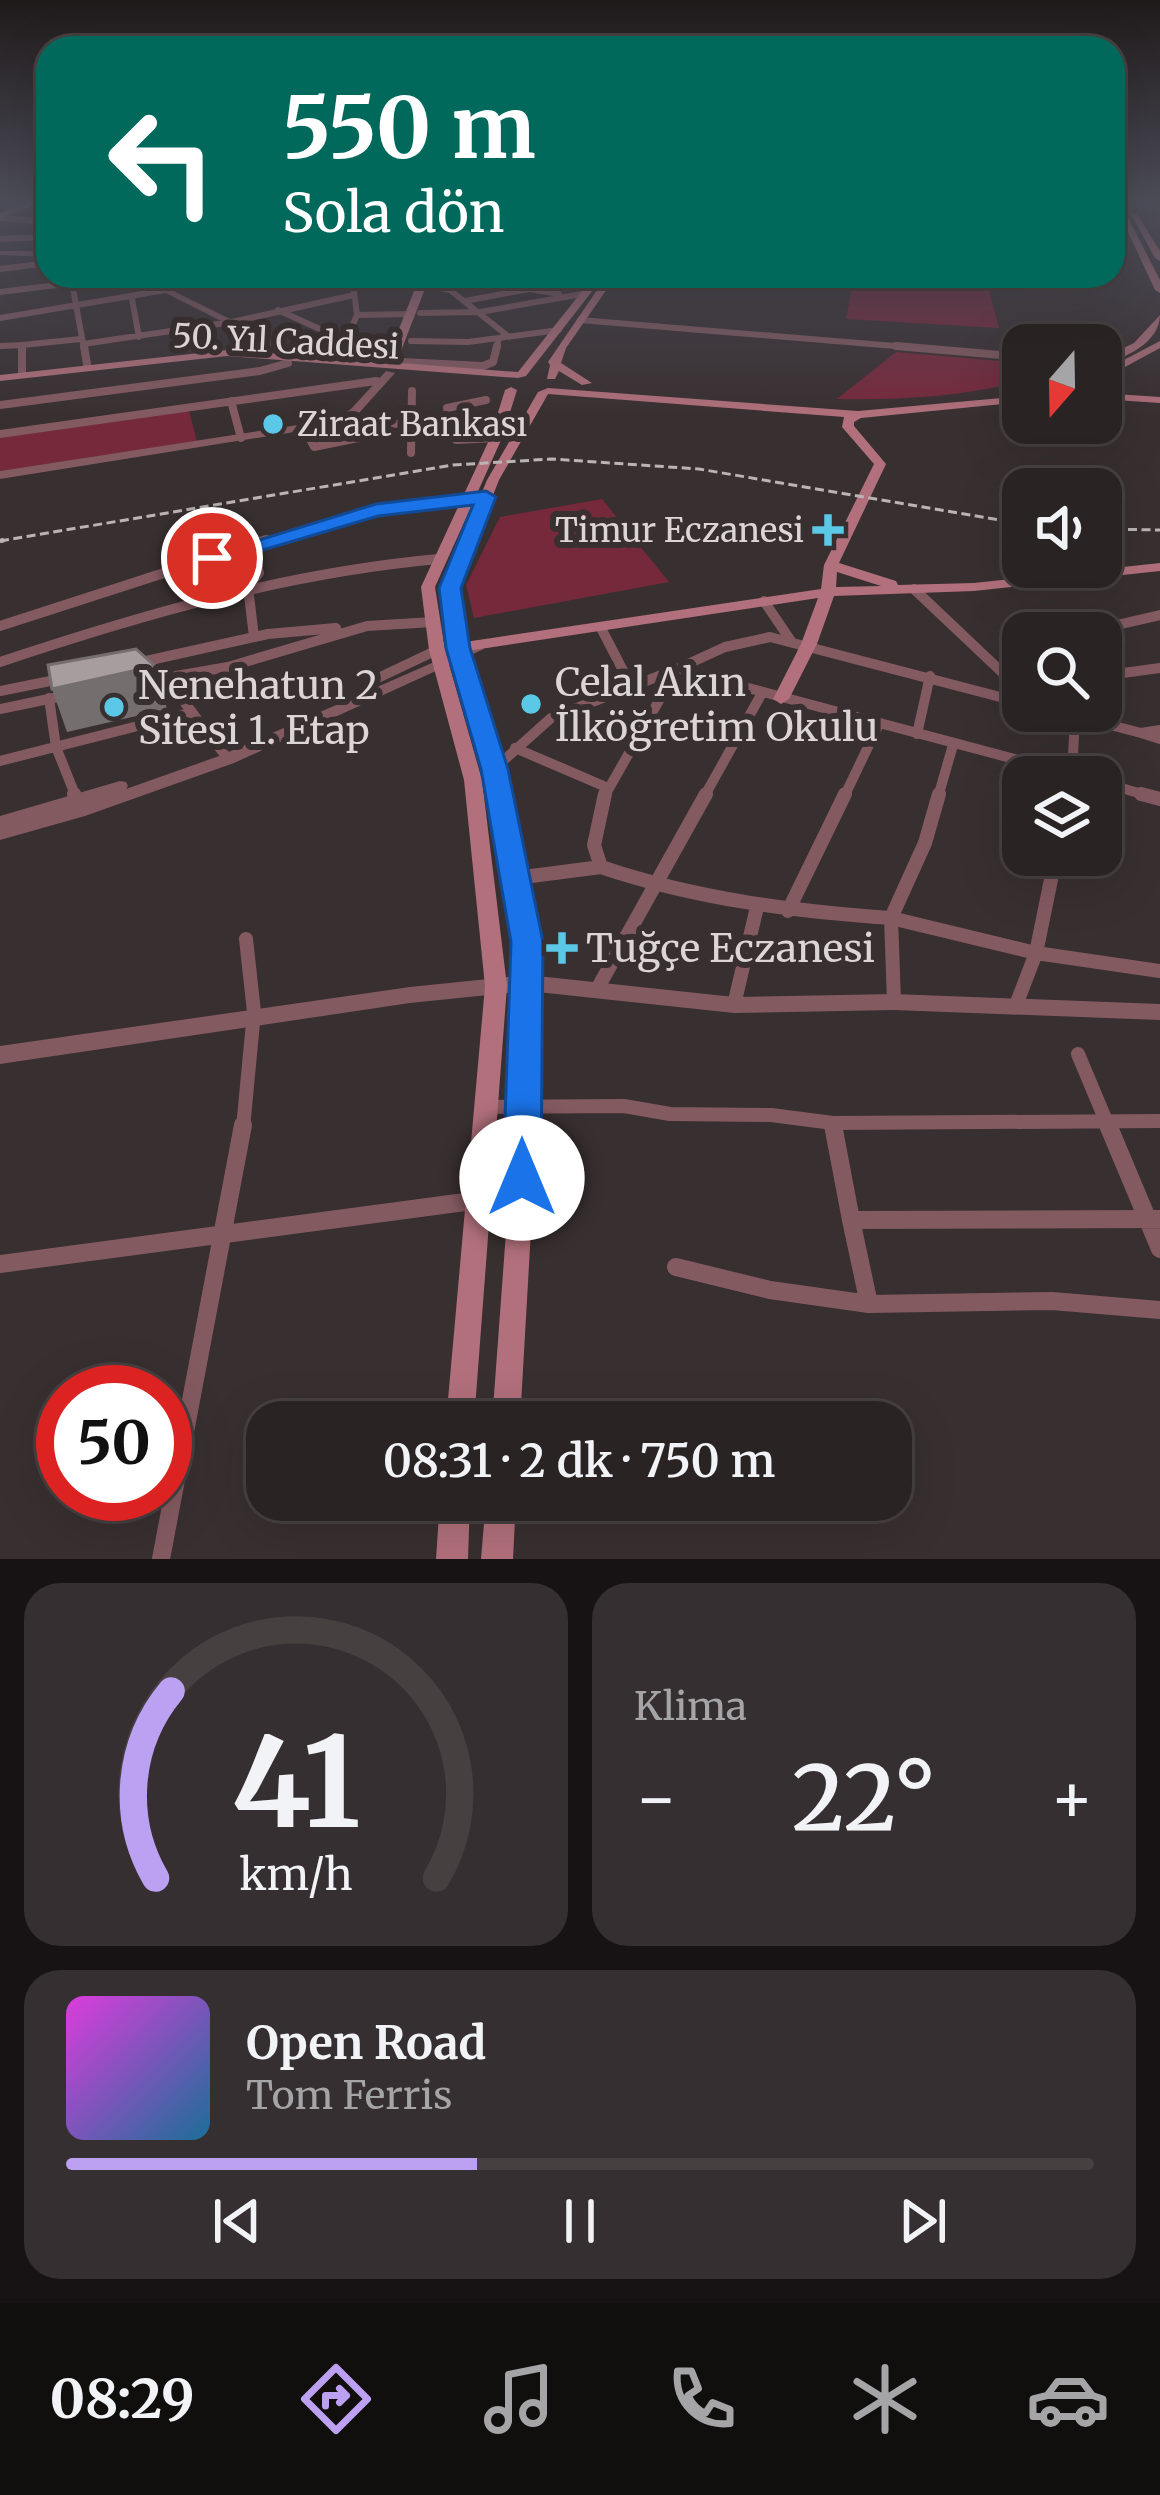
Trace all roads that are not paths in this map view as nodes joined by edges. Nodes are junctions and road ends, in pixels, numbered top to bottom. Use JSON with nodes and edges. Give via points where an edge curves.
{"nodes":[{"id":1,"x":36,"y":286,"type":"edge"},
{"id":2,"x":73,"y":288,"type":"edge"},
{"id":3,"x":162,"y":288,"type":"edge"},
{"id":4,"x":182,"y":288,"type":"edge"},
{"id":5,"x":354,"y":288,"type":"edge"},
{"id":6,"x":424,"y":288,"type":"edge"},
{"id":7,"x":424,"y":288,"type":"edge"},
{"id":8,"x":446,"y":288,"type":"edge"},
{"id":9,"x":585,"y":288,"type":"edge"},
{"id":10,"x":603,"y":288,"type":"edge"},
{"id":11,"x":530,"y":289,"type":"joint"},
{"id":12,"x":169,"y":291,"type":"junction"},
{"id":13,"x":0,"y":292,"type":"edge"},
{"id":14,"x":354,"y":295,"type":"junction"},
{"id":15,"x":577,"y":295,"type":"junction"},
{"id":16,"x":132,"y":299,"type":"junction"},
{"id":17,"x":465,"y":301,"type":"junction"},
{"id":18,"x":77,"y":307,"type":"junction"},
{"id":19,"x":277,"y":309,"type":"junction"},
{"id":20,"x":480,"y":312,"type":"junction"},
{"id":21,"x":416,"y":314,"type":"junction"},
{"id":22,"x":357,"y":315,"type":"junction"},
{"id":23,"x":0,"y":318,"type":"edge"},
{"id":24,"x":1160,"y":318,"type":"edge"},
{"id":25,"x":580,"y":320,"type":"junction"},
{"id":26,"x":232,"y":322,"type":"junction"},
{"id":27,"x":559,"y":330,"type":"junction"},
{"id":28,"x":139,"y":337,"type":"junction"},
{"id":29,"x":504,"y":338,"type":"junction"},
{"id":30,"x":346,"y":341,"type":"junction"},
{"id":31,"x":411,"y":341,"type":"junction"},
{"id":32,"x":82,"y":342,"type":"junction"},
{"id":33,"x":273,"y":343,"type":"junction"},
{"id":34,"x":1160,"y":344,"type":"edge"},
{"id":35,"x":22,"y":345,"type":"junction"},
{"id":36,"x":0,"y":346,"type":"edge"},
{"id":37,"x":250,"y":353,"type":"junction"},
{"id":38,"x":1122,"y":353,"type":"edge"},
{"id":39,"x":1002,"y":355,"type":"edge"},
{"id":40,"x":212,"y":357,"type":"junction"},
{"id":41,"x":302,"y":357,"type":"junction"},
{"id":42,"x":187,"y":358,"type":"junction"},
{"id":43,"x":337,"y":360,"type":"junction"},
{"id":44,"x":534,"y":361,"type":"junction"},
{"id":45,"x":553,"y":362,"type":"junction"},
{"id":46,"x":288,"y":363,"type":"junction"},
{"id":47,"x":87,"y":364,"type":"junction"},
{"id":48,"x":361,"y":364,"type":"junction"},
{"id":49,"x":108,"y":365,"type":"junction"},
{"id":50,"x":398,"y":365,"type":"junction"},
{"id":51,"x":1122,"y":368,"type":"edge"},
{"id":52,"x":22,"y":372,"type":"junction"},
{"id":53,"x":234,"y":375,"type":"junction"},
{"id":54,"x":479,"y":377,"type":"junction"},
{"id":55,"x":187,"y":378,"type":"junction"},
{"id":56,"x":0,"y":379,"type":"edge"},
{"id":57,"x":376,"y":381,"type":"junction"},
{"id":58,"x":586,"y":383,"type":"junction"},
{"id":59,"x":514,"y":385,"type":"junction"},
{"id":60,"x":549,"y":385,"type":"junction"},
{"id":61,"x":1122,"y":388,"type":"edge"},
{"id":62,"x":412,"y":391,"type":"dead end"},
{"id":63,"x":1122,"y":396,"type":"edge"},
{"id":64,"x":1002,"y":398,"type":"edge"},
{"id":65,"x":1002,"y":398,"type":"edge"},
{"id":66,"x":1155,"y":399,"type":"edge"},
{"id":67,"x":236,"y":400,"type":"junction"},
{"id":68,"x":487,"y":400,"type":"dead end"},
{"id":69,"x":0,"y":405,"type":"edge"},
{"id":70,"x":785,"y":412,"type":"junction"},
{"id":71,"x":858,"y":415,"type":"junction"},
{"id":72,"x":451,"y":421,"type":"junction"},
{"id":73,"x":348,"y":422,"type":"junction"},
{"id":74,"x":409,"y":423,"type":"junction"},
{"id":75,"x":305,"y":430,"type":"junction"},
{"id":76,"x":0,"y":434,"type":"edge"},
{"id":77,"x":241,"y":438,"type":"junction"},
{"id":78,"x":496,"y":438,"type":"junction"},
{"id":79,"x":865,"y":446,"type":"junction"},
{"id":80,"x":411,"y":453,"type":"dead end"},
{"id":81,"x":0,"y":475,"type":"edge"},
{"id":82,"x":476,"y":497,"type":"junction"},
{"id":83,"x":252,"y":546,"type":"junction"},
{"id":84,"x":438,"y":559,"type":"junction"},
{"id":85,"x":832,"y":565,"type":"junction"},
{"id":86,"x":1160,"y":566,"type":"edge"},
{"id":87,"x":248,"y":587,"type":"junction"},
{"id":88,"x":914,"y":589,"type":"junction"},
{"id":89,"x":828,"y":592,"type":"junction"},
{"id":90,"x":764,"y":601,"type":"junction"},
{"id":91,"x":1160,"y":615,"type":"edge"},
{"id":92,"x":433,"y":622,"type":"junction"},
{"id":93,"x":1122,"y":624,"type":"edge"},
{"id":94,"x":0,"y":626,"type":"edge"},
{"id":95,"x":367,"y":626,"type":"junction"},
{"id":96,"x":601,"y":628,"type":"junction"},
{"id":97,"x":254,"y":638,"type":"junction"},
{"id":98,"x":800,"y":643,"type":"junction"},
{"id":99,"x":455,"y":654,"type":"junction"},
{"id":100,"x":0,"y":662,"type":"edge"},
{"id":101,"x":127,"y":666,"type":"edge"},
{"id":102,"x":1160,"y":668,"type":"edge"},
{"id":103,"x":677,"y":669,"type":"junction"},
{"id":104,"x":1002,"y":670,"type":"edge"},
{"id":105,"x":1122,"y":673,"type":"edge"},
{"id":106,"x":84,"y":674,"type":"edge"},
{"id":107,"x":929,"y":676,"type":"junction"},
{"id":108,"x":165,"y":677,"type":"junction"},
{"id":109,"x":630,"y":684,"type":"junction"},
{"id":110,"x":125,"y":685,"type":"edge"},
{"id":111,"x":0,"y":691,"type":"edge"},
{"id":112,"x":87,"y":692,"type":"edge"},
{"id":113,"x":762,"y":693,"type":"junction"},
{"id":114,"x":1002,"y":697,"type":"edge"},
{"id":115,"x":49,"y":698,"type":"junction"},
{"id":116,"x":782,"y":699,"type":"junction"},
{"id":117,"x":0,"y":709,"type":"edge"},
{"id":118,"x":189,"y":713,"type":"junction"},
{"id":119,"x":879,"y":724,"type":"junction"},
{"id":120,"x":1122,"y":728,"type":"edge"},
{"id":121,"x":1160,"y":730,"type":"edge"},
{"id":122,"x":1141,"y":733,"type":"junction"},
{"id":123,"x":916,"y":734,"type":"junction"},
{"id":124,"x":1160,"y":739,"type":"edge"},
{"id":125,"x":953,"y":745,"type":"junction"},
{"id":126,"x":56,"y":747,"type":"junction"},
{"id":127,"x":515,"y":748,"type":"junction"},
{"id":128,"x":225,"y":755,"type":"junction"},
{"id":129,"x":1002,"y":757,"type":"edge"},
{"id":130,"x":0,"y":761,"type":"edge"},
{"id":131,"x":494,"y":769,"type":"junction"},
{"id":132,"x":606,"y":787,"type":"junction"},
{"id":133,"x":1122,"y":788,"type":"edge"},
{"id":134,"x":1160,"y":799,"type":"edge"},
{"id":135,"x":77,"y":800,"type":"junction"},
{"id":136,"x":0,"y":822,"type":"edge"},
{"id":137,"x":0,"y":834,"type":"edge"},
{"id":138,"x":601,"y":867,"type":"junction"},
{"id":139,"x":1052,"y":876,"type":"edge"},
{"id":140,"x":516,"y":878,"type":"junction"},
{"id":141,"x":656,"y":887,"type":"junction"},
{"id":142,"x":757,"y":907,"type":"junction"},
{"id":143,"x":788,"y":911,"type":"junction"},
{"id":144,"x":891,"y":917,"type":"junction"},
{"id":145,"x":245,"y":939,"type":"dead end"},
{"id":146,"x":1036,"y":953,"type":"junction"},
{"id":147,"x":1160,"y":971,"type":"edge"},
{"id":148,"x":528,"y":983,"type":"junction"},
{"id":149,"x":496,"y":986,"type":"junction"},
{"id":150,"x":596,"y":991,"type":"junction"},
{"id":151,"x":894,"y":1002,"type":"junction"},
{"id":152,"x":734,"y":1005,"type":"junction"},
{"id":153,"x":1016,"y":1005,"type":"junction"},
{"id":154,"x":1160,"y":1012,"type":"edge"},
{"id":155,"x":254,"y":1018,"type":"junction"},
{"id":156,"x":1078,"y":1054,"type":"dead end"},
{"id":157,"x":0,"y":1055,"type":"edge"},
{"id":158,"x":488,"y":1106,"type":"junction"},
{"id":159,"x":522,"y":1108,"type":"junction"},
{"id":160,"x":1107,"y":1119,"type":"junction"},
{"id":161,"x":1160,"y":1121,"type":"edge"},
{"id":162,"x":833,"y":1124,"type":"junction"},
{"id":163,"x":480,"y":1200,"type":"junction"},
{"id":164,"x":1155,"y":1219,"type":"edge"},
{"id":165,"x":850,"y":1220,"type":"junction"},
{"id":166,"x":225,"y":1231,"type":"junction"},
{"id":167,"x":1160,"y":1249,"type":"edge"},
{"id":168,"x":0,"y":1264,"type":"edge"},
{"id":169,"x":676,"y":1267,"type":"dead end"},
{"id":170,"x":869,"y":1304,"type":"junction"},
{"id":171,"x":1160,"y":1310,"type":"edge"},
{"id":172,"x":462,"y":1401,"type":"edge"},
{"id":173,"x":507,"y":1401,"type":"edge"},
{"id":174,"x":454,"y":1521,"type":"edge"},
{"id":175,"x":499,"y":1521,"type":"edge"},
{"id":176,"x":161,"y":1559,"type":"edge"},
{"id":177,"x":452,"y":1559,"type":"edge"},
{"id":178,"x":497,"y":1559,"type":"edge"}],
"edges":[{"from":1,"to":13,"type":"street"},
{"from":2,"to":18,"type":"street"},
{"from":3,"to":12,"type":"street"},
{"from":4,"to":12,"type":"street"},
{"from":5,"to":14,"type":"street"},
{"from":6,"to":21,"type":"main road"},
{"from":7,"to":50,"type":"main road"},
{"from":8,"to":17,"type":"street"},
{"from":9,"to":15,"type":"main road"},
{"from":10,"to":25,"type":"main road"},
{"from":11,"to":15,"type":"street"},
{"from":11,"to":17,"type":"street"},
{"from":12,"to":16,"type":"street"},
{"from":12,"to":26,"type":"street"},
{"from":14,"to":19,"type":"street"},
{"from":14,"to":22,"type":"street"},
{"from":15,"to":20,"type":"street"},
{"from":15,"to":27,"type":"main road"},
{"from":16,"to":18,"type":"street"},
{"from":16,"to":28,"type":"street"},
{"from":17,"to":20,"type":"street"},
{"from":18,"to":23,"type":"street"},
{"from":18,"to":32,"type":"street"},
{"from":19,"to":26,"type":"street"},
{"from":19,"to":30,"type":"street"},
{"from":20,"to":21,"type":"street"},
{"from":20,"to":29,"type":"street"},
{"from":21,"to":22,"type":"street"},
{"from":21,"to":31,"type":"main road"},
{"from":21,"to":48,"type":"main road","via":[[394,356]]},
{"from":22,"to":30,"type":"street"},
{"from":24,"to":38,"type":"main road"},
{"from":25,"to":39,"type":"street"},
{"from":25,"to":45,"type":"main road"},
{"from":26,"to":28,"type":"street"},
{"from":26,"to":33,"type":"street"},
{"from":27,"to":29,"type":"street"},
{"from":27,"to":44,"type":"main road"},
{"from":28,"to":32,"type":"street"},
{"from":29,"to":31,"type":"street"},
{"from":29,"to":50,"type":"street","via":[[483,366]]},
{"from":30,"to":43,"type":"street"},
{"from":31,"to":50,"type":"main road"},
{"from":32,"to":35,"type":"street"},
{"from":32,"to":47,"type":"street"},
{"from":33,"to":37,"type":"street"},
{"from":33,"to":41,"type":"street"},
{"from":34,"to":51,"type":"main road"},
{"from":35,"to":36,"type":"street"},
{"from":35,"to":52,"type":"street"},
{"from":37,"to":41,"type":"main road","name":"50. Yıl Caddesi"},
{"from":37,"to":49,"type":"main road","name":"50. Yıl Caddesi"},
{"from":40,"to":42,"type":"main road","name":"50. Yıl Caddesi"},
{"from":40,"to":46,"type":"main road","name":"50. Yıl Caddesi"},
{"from":40,"to":48,"type":"main road"},
{"from":41,"to":43,"type":"main road","name":"50. Yıl Caddesi"},
{"from":42,"to":49,"type":"main road","name":"50. Yıl Caddesi"},
{"from":42,"to":55,"type":"street"},
{"from":43,"to":48,"type":"main road","name":"50. Yıl Caddesi"},
{"from":44,"to":54,"type":"main road"},
{"from":44,"to":59,"type":"main road"},
{"from":45,"to":58,"type":"main road"},
{"from":45,"to":60,"type":"main road"},
{"from":46,"to":50,"type":"main road","name":"50. Yıl Caddesi"},
{"from":46,"to":53,"type":"street"},
{"from":47,"to":49,"type":"main road","name":"50. Yıl Caddesi"},
{"from":47,"to":52,"type":"main road","name":"50. Yıl Caddesi"},
{"from":48,"to":50,"type":"main road","name":"50. Yıl Caddesi"},
{"from":49,"to":56,"type":"main road","name":"50. Yıl Caddesi"},
{"from":50,"to":54,"type":"main road","name":"50. Yıl Caddesi"},
{"from":50,"to":54,"type":"main road","name":"50. Yıl Caddesi"},
{"from":50,"to":57,"type":"street"},
{"from":52,"to":56,"type":"main road","name":"50. Yıl Caddesi"},
{"from":53,"to":55,"type":"street"},
{"from":53,"to":67,"type":"street"},
{"from":54,"to":59,"type":"main road"},
{"from":54,"to":59,"type":"main road","name":"50. Yıl Caddesi"},
{"from":55,"to":69,"type":"street"},
{"from":57,"to":67,"type":"street"},
{"from":57,"to":73,"type":"street"},
{"from":58,"to":60,"type":"main road"},
{"from":58,"to":64,"type":"main road","via":[[772,405]]},
{"from":59,"to":60,"type":"main road"},
{"from":59,"to":60,"type":"main road"},
{"from":59,"to":78,"type":"main road"},
{"from":60,"to":70,"type":"main road"},
{"from":60,"to":82,"type":"main road"},
{"from":61,"to":66,"type":"main road"},
{"from":62,"to":74,"type":"street"},
{"from":63,"to":66,"type":"main road"},
{"from":65,"to":71,"type":"main road"},
{"from":67,"to":76,"type":"street"},
{"from":67,"to":77,"type":"street"},
{"from":68,"to":72,"type":"street","via":[[447,409]]},
{"from":70,"to":71,"type":"main road"},
{"from":70,"to":79,"type":"main road"},
{"from":71,"to":79,"type":"main road","via":[[848,427]]},
{"from":72,"to":74,"type":"street"},
{"from":72,"to":78,"type":"street","via":[[456,440]]},
{"from":73,"to":74,"type":"street"},
{"from":73,"to":75,"type":"street"},
{"from":73,"to":75,"type":"street","via":[[358,438],[314,447]]},
{"from":74,"to":80,"type":"street"},
{"from":75,"to":77,"type":"street"},
{"from":77,"to":81,"type":"street"},
{"from":78,"to":82,"type":"main road"},
{"from":79,"to":85,"type":"main road","via":[[880,464]]},
{"from":82,"to":83,"type":"street","via":[[376,510]]},
{"from":82,"to":84,"type":"main road"},
{"from":82,"to":99,"type":"main road","via":[[452,573]]},
{"from":83,"to":87,"type":"street","via":[[259,573]]},
{"from":83,"to":94,"type":"street"},
{"from":84,"to":87,"type":"street"},
{"from":84,"to":92,"type":"main road","via":[[428,587]]},
{"from":85,"to":88,"type":"main road"},
{"from":85,"to":89,"type":"main road"},
{"from":86,"to":88,"type":"main road"},
{"from":87,"to":97,"type":"street"},
{"from":87,"to":100,"type":"street"},
{"from":88,"to":89,"type":"main road"},
{"from":88,"to":104,"type":"street"},
{"from":89,"to":90,"type":"main road"},
{"from":89,"to":98,"type":"main road"},
{"from":90,"to":96,"type":"main road"},
{"from":90,"to":98,"type":"street"},
{"from":91,"to":93,"type":"street"},
{"from":92,"to":95,"type":"street"},
{"from":92,"to":99,"type":"main road"},
{"from":95,"to":97,"type":"street"},
{"from":95,"to":108,"type":"street"},
{"from":96,"to":99,"type":"main road"},
{"from":96,"to":109,"type":"street"},
{"from":97,"to":101,"type":"street"},
{"from":98,"to":103,"type":"street","via":[[770,637]]},
{"from":98,"to":107,"type":"street"},
{"from":98,"to":116,"type":"main road"},
{"from":99,"to":128,"type":"street"},
{"from":99,"to":131,"type":"main road"},
{"from":99,"to":149,"type":"main road"},
{"from":102,"to":105,"type":"street"},
{"from":103,"to":109,"type":"street"},
{"from":103,"to":113,"type":"street"},
{"from":103,"to":132,"type":"street"},
{"from":106,"to":111,"type":"street"},
{"from":107,"to":114,"type":"street"},
{"from":107,"to":123,"type":"street"},
{"from":108,"to":110,"type":"street"},
{"from":108,"to":118,"type":"street"},
{"from":109,"to":127,"type":"street","via":[[551,718]]},
{"from":112,"to":115,"type":"street"},
{"from":113,"to":116,"type":"street"},
{"from":113,"to":141,"type":"street"},
{"from":115,"to":117,"type":"street"},
{"from":115,"to":126,"type":"street"},
{"from":116,"to":119,"type":"street"},
{"from":118,"to":126,"type":"street"},
{"from":118,"to":128,"type":"street"},
{"from":119,"to":123,"type":"street"},
{"from":119,"to":143,"type":"street"},
{"from":120,"to":122,"type":"street"},
{"from":121,"to":122,"type":"street"},
{"from":122,"to":124,"type":"street"},
{"from":123,"to":125,"type":"street"},
{"from":125,"to":129,"type":"street"},
{"from":125,"to":144,"type":"street","via":[[925,843]]},
{"from":126,"to":130,"type":"street"},
{"from":126,"to":135,"type":"street"},
{"from":127,"to":131,"type":"street"},
{"from":127,"to":132,"type":"street"},
{"from":128,"to":135,"type":"street"},
{"from":128,"to":137,"type":"street"},
{"from":131,"to":140,"type":"main road"},
{"from":132,"to":138,"type":"street","via":[[594,844]]},
{"from":133,"to":134,"type":"street"},
{"from":135,"to":136,"type":"street"},
{"from":138,"to":140,"type":"street"},
{"from":138,"to":141,"type":"street"},
{"from":139,"to":146,"type":"street"},
{"from":140,"to":148,"type":"main road"},
{"from":141,"to":142,"type":"street"},
{"from":141,"to":150,"type":"street"},
{"from":142,"to":143,"type":"street"},
{"from":142,"to":152,"type":"street"},
{"from":143,"to":144,"type":"street"},
{"from":144,"to":146,"type":"street"},
{"from":144,"to":151,"type":"street"},
{"from":145,"to":155,"type":"street"},
{"from":146,"to":147,"type":"street"},
{"from":146,"to":153,"type":"street"},
{"from":148,"to":149,"type":"street"},
{"from":148,"to":150,"type":"street"},
{"from":148,"to":159,"type":"main road"},
{"from":149,"to":155,"type":"street"},
{"from":149,"to":158,"type":"main road"},
{"from":150,"to":152,"type":"street"},
{"from":151,"to":152,"type":"street"},
{"from":151,"to":153,"type":"street"},
{"from":153,"to":154,"type":"street"},
{"from":155,"to":157,"type":"street"},
{"from":155,"to":166,"type":"street"},
{"from":156,"to":160,"type":"street"},
{"from":158,"to":159,"type":"street"},
{"from":158,"to":163,"type":"main road"},
{"from":159,"to":162,"type":"street","via":[[624,1106]]},
{"from":159,"to":173,"type":"main road"},
{"from":160,"to":161,"type":"street"},
{"from":160,"to":162,"type":"street"},
{"from":160,"to":164,"type":"street"},
{"from":162,"to":165,"type":"street"},
{"from":163,"to":166,"type":"street"},
{"from":163,"to":172,"type":"main road"},
{"from":164,"to":165,"type":"street"},
{"from":164,"to":167,"type":"street"},
{"from":165,"to":170,"type":"street"},
{"from":166,"to":168,"type":"street"},
{"from":166,"to":176,"type":"street"},
{"from":169,"to":170,"type":"street"},
{"from":170,"to":171,"type":"street","via":[[1052,1301]]},
{"from":174,"to":177,"type":"main road"},
{"from":175,"to":178,"type":"main road"}]}
